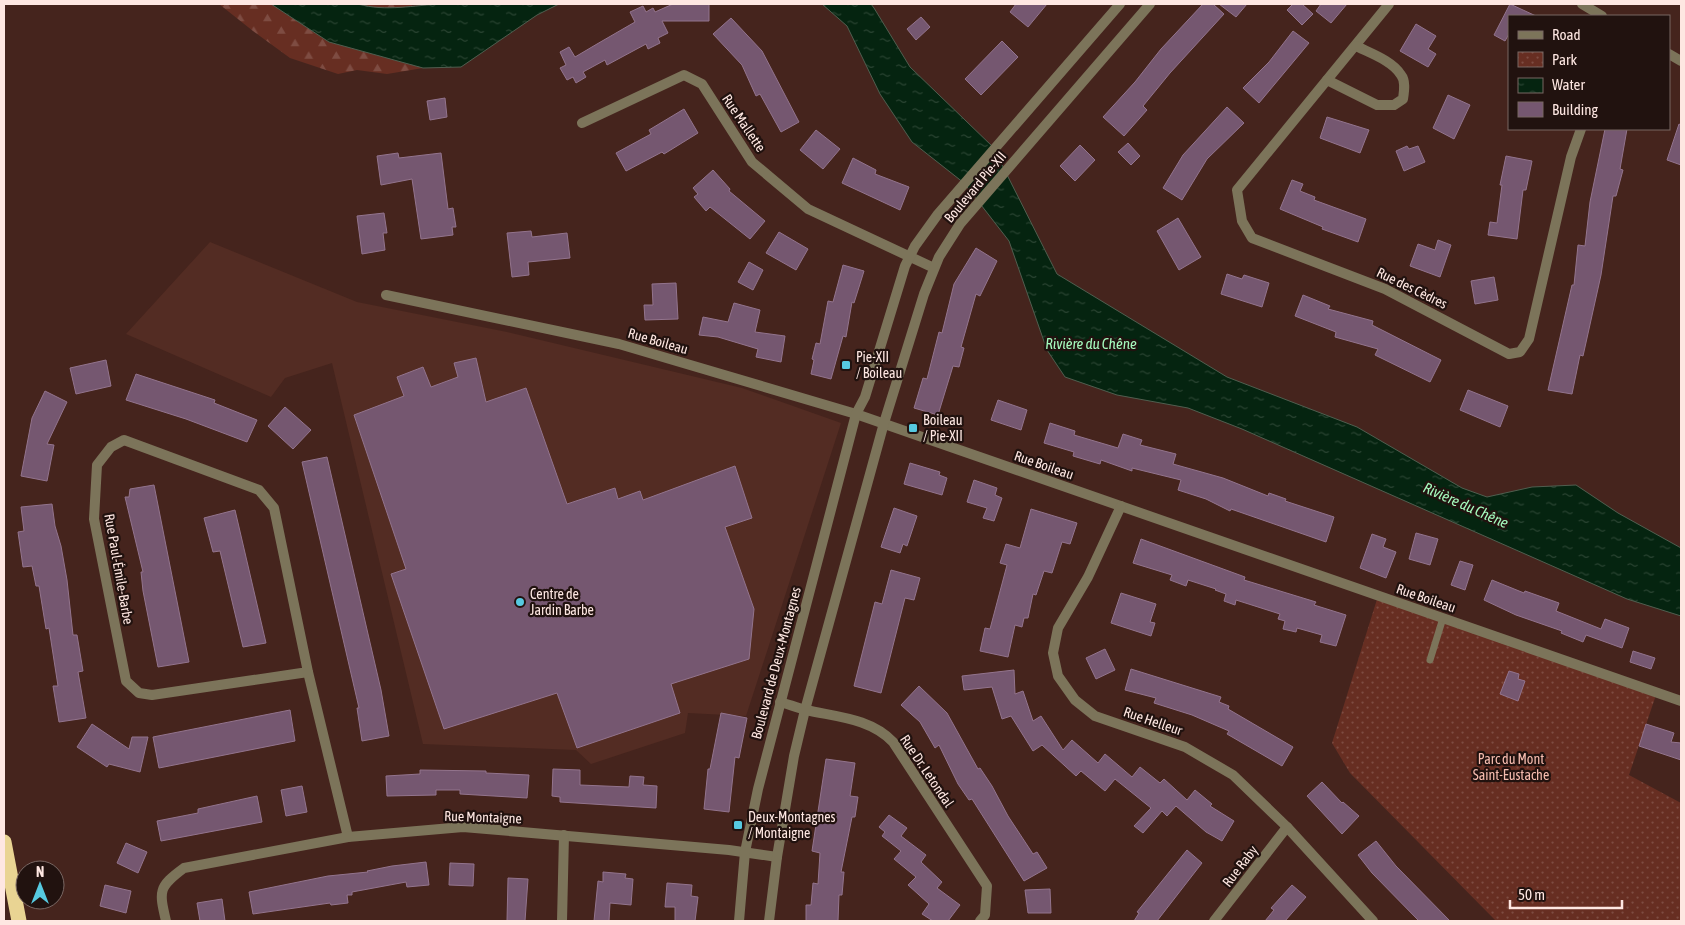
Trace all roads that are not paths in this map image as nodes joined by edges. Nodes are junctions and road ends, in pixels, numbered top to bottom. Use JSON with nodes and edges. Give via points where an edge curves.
{"nodes":[{"id":1,"x":1120,"y":4,"type":"edge"},
{"id":2,"x":1150,"y":4,"type":"edge"},
{"id":3,"x":1389,"y":4,"type":"edge"},
{"id":4,"x":1582,"y":4,"type":"edge"},
{"id":5,"x":1600,"y":15,"type":"edge"},
{"id":6,"x":1356,"y":46,"type":"junction"},
{"id":7,"x":1670,"y":55,"type":"edge"},
{"id":8,"x":1681,"y":61,"type":"edge"},
{"id":9,"x":1327,"y":80,"type":"junction"},
{"id":10,"x":582,"y":123,"type":"dead end"},
{"id":11,"x":1580,"y":130,"type":"edge"},
{"id":12,"x":910,"y":256,"type":"junction"},
{"id":13,"x":934,"y":268,"type":"junction"},
{"id":14,"x":386,"y":295,"type":"dead end"},
{"id":15,"x":856,"y":414,"type":"junction"},
{"id":16,"x":884,"y":423,"type":"junction"},
{"id":17,"x":1121,"y":506,"type":"junction"},
{"id":18,"x":1444,"y":618,"type":"junction"},
{"id":19,"x":1430,"y":660,"type":"dead end"},
{"id":20,"x":308,"y":672,"type":"junction"},
{"id":21,"x":1681,"y":701,"type":"edge"},
{"id":22,"x":780,"y":702,"type":"junction"},
{"id":23,"x":805,"y":710,"type":"junction"},
{"id":24,"x":1287,"y":827,"type":"junction"},
{"id":25,"x":564,"y":835,"type":"junction"},
{"id":26,"x":348,"y":837,"type":"junction"},
{"id":27,"x":4,"y":842,"type":"edge"},
{"id":28,"x":744,"y":852,"type":"junction"},
{"id":29,"x":777,"y":857,"type":"junction"},
{"id":30,"x":19,"y":921,"type":"edge"},
{"id":31,"x":166,"y":921,"type":"edge"},
{"id":32,"x":562,"y":921,"type":"edge"},
{"id":33,"x":739,"y":921,"type":"edge"},
{"id":34,"x":769,"y":921,"type":"edge"},
{"id":35,"x":980,"y":921,"type":"edge"},
{"id":36,"x":1214,"y":921,"type":"edge"},
{"id":37,"x":1373,"y":921,"type":"edge"}],
"edges":[{"from":1,"to":12,"type":"street","name":"Boulevard Pie-XII","via":[[996,146],[927,229]]},
{"from":2,"to":13,"type":"street","name":"Boulevard Pie-XII","via":[[975,207],[951,237]]},
{"from":3,"to":6,"type":"street","name":"Rue des Cèdres"},
{"from":4,"to":5,"type":"street"},
{"from":6,"to":9,"type":"street","name":"Rue des Cèdres"},
{"from":6,"to":9,"type":"street","via":[[1387,62],[1402,75],[1403,99],[1394,105],[1377,105]]},
{"from":7,"to":8,"type":"street"},
{"from":9,"to":11,"type":"street","name":"Rue des Cèdres","via":[[1237,190],[1242,221],[1252,238],[1385,288],[1509,354],[1520,352],[1529,339]]},
{"from":10,"to":12,"type":"street","name":"Rue Mallette","via":[[684,76],[702,84],[752,162],[808,210]]},
{"from":12,"to":13,"type":"street","name":"Rue Mallette"},
{"from":12,"to":15,"type":"street","name":"Boulevard Pie-XII","via":[[896,290],[865,397]]},
{"from":13,"to":16,"type":"street","name":"Boulevard Pie-XII"},
{"from":14,"to":15,"type":"street","name":"Rue Boileau","via":[[619,344]]},
{"from":15,"to":16,"type":"street","name":"Rue Boileau"},
{"from":15,"to":22,"type":"street","name":"Boulevard de Deux-Montagnes"},
{"from":16,"to":17,"type":"street","name":"Rue Boileau"},
{"from":16,"to":23,"type":"street"},
{"from":17,"to":18,"type":"street","name":"Rue Boileau"},
{"from":17,"to":24,"type":"street","name":"Rue Helleur","via":[[1088,577],[1058,628],[1053,653],[1058,676],[1075,700],[1095,716],[1185,747],[1234,774]]},
{"from":18,"to":19,"type":"lane"},
{"from":18,"to":21,"type":"street","name":"Rue Boileau"},
{"from":20,"to":20,"type":"street","name":"Rue Paul-Émile-Barbe","via":[[274,508],[259,490],[124,440],[111,447],[97,465],[94,519],[126,681],[139,693],[152,695]]},
{"from":20,"to":26,"type":"street","name":"Rue Paul-Émile-Barbe"},
{"from":22,"to":23,"type":"street","name":"Rue Dr. Letondal"},
{"from":22,"to":28,"type":"street","name":"Boulevard de Deux-Montagnes"},
{"from":23,"to":29,"type":"street"},
{"from":23,"to":35,"type":"street","name":"Rue Dr. Letondal","via":[[826,712],[859,722],[893,742],[987,886],[985,915]]},
{"from":24,"to":36,"type":"street","name":"Rue Raby"},
{"from":24,"to":37,"type":"street","name":"Rue Helleur"},
{"from":25,"to":26,"type":"street","name":"Rue Montaigne","via":[[463,827]]},
{"from":25,"to":28,"type":"street","name":"Rue Montaigne"},
{"from":25,"to":32,"type":"street"},
{"from":26,"to":31,"type":"street","name":"Rue Montaigne","via":[[184,868],[166,881],[161,897]]},
{"from":27,"to":30,"type":"highway"},
{"from":28,"to":29,"type":"street","name":"Rue Montaigne"},
{"from":28,"to":33,"type":"street","name":"Boulevard de Deux-Montagnes"},
{"from":29,"to":34,"type":"street"}]}
